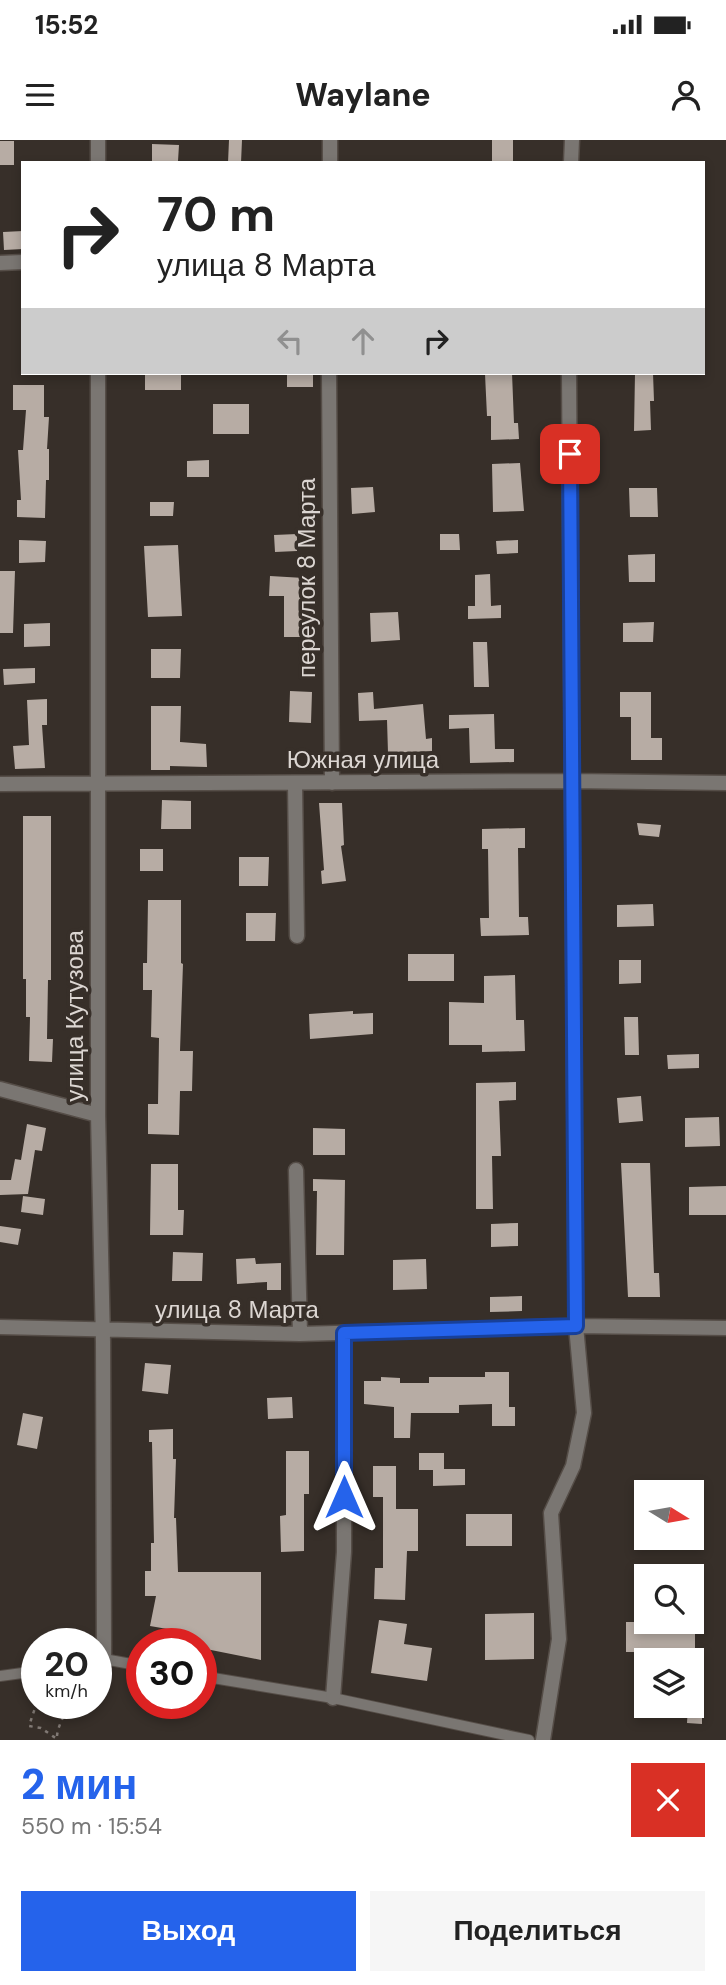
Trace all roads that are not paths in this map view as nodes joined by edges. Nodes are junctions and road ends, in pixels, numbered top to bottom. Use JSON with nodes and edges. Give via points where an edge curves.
{"nodes":[{"id":1,"x":98,"y":140,"type":"edge"},
{"id":2,"x":330,"y":140,"type":"edge"},
{"id":3,"x":572,"y":140,"type":"edge"},
{"id":4,"x":98,"y":161,"type":"edge"},
{"id":5,"x":330,"y":161,"type":"edge"},
{"id":6,"x":571,"y":161,"type":"edge"},
{"id":7,"x":21,"y":262,"type":"edge"},
{"id":8,"x":0,"y":263,"type":"edge"},
{"id":9,"x":99,"y":375,"type":"edge"},
{"id":10,"x":329,"y":375,"type":"edge"},
{"id":11,"x":569,"y":375,"type":"edge"},
{"id":12,"x":572,"y":781,"type":"junction"},
{"id":13,"x":98,"y":783,"type":"junction"},
{"id":14,"x":295,"y":783,"type":"junction"},
{"id":15,"x":332,"y":783,"type":"junction"},
{"id":16,"x":726,"y":783,"type":"edge"},
{"id":17,"x":0,"y":784,"type":"edge"},
{"id":18,"x":297,"y":936,"type":"dead end"},
{"id":19,"x":0,"y":1089,"type":"edge"},
{"id":20,"x":98,"y":1115,"type":"junction"},
{"id":21,"x":296,"y":1170,"type":"dead end"},
{"id":22,"x":576,"y":1326,"type":"junction"},
{"id":23,"x":0,"y":1327,"type":"edge"},
{"id":24,"x":726,"y":1328,"type":"edge"},
{"id":25,"x":102,"y":1331,"type":"junction"},
{"id":26,"x":344,"y":1333,"type":"junction"},
{"id":27,"x":299,"y":1334,"type":"junction"},
{"id":28,"x":100,"y":1628,"type":"edge"},
{"id":29,"x":21,"y":1673,"type":"edge"},
{"id":30,"x":0,"y":1676,"type":"edge"},
{"id":31,"x":217,"y":1679,"type":"edge"},
{"id":32,"x":332,"y":1698,"type":"junction"},
{"id":33,"x":529,"y":1740,"type":"edge"},
{"id":34,"x":543,"y":1740,"type":"edge"}],
"edges":[{"from":1,"to":4,"type":"street"},
{"from":2,"to":5,"type":"street"},
{"from":3,"to":6,"type":"street"},
{"from":7,"to":8,"type":"street"},
{"from":9,"to":13,"type":"street","name":"улица Кутузова"},
{"from":10,"to":15,"type":"street","name":"переулок 8 Марта"},
{"from":11,"to":12,"type":"street"},
{"from":12,"to":15,"type":"street","name":"Южная улица"},
{"from":12,"to":16,"type":"street","name":"Южная улица"},
{"from":12,"to":22,"type":"street"},
{"from":13,"to":14,"type":"street","name":"Южная улица"},
{"from":13,"to":17,"type":"street","name":"Южная улица"},
{"from":13,"to":20,"type":"street","name":"улица Кутузова"},
{"from":14,"to":15,"type":"street","name":"Южная улица"},
{"from":14,"to":18,"type":"street"},
{"from":19,"to":20,"type":"street"},
{"from":20,"to":25,"type":"street","name":"улица Кутузова"},
{"from":21,"to":27,"type":"street"},
{"from":22,"to":24,"type":"street","name":"улица 8 Марта"},
{"from":22,"to":26,"type":"street","name":"улица 8 Марта"},
{"from":22,"to":34,"type":"street","via":[[584,1413],[573,1466],[551,1513],[559,1639]]},
{"from":23,"to":25,"type":"street","name":"улица 8 Марта"},
{"from":25,"to":27,"type":"street","name":"улица 8 Марта"},
{"from":25,"to":28,"type":"street","name":"улица Кутузова"},
{"from":26,"to":27,"type":"street","name":"улица 8 Марта"},
{"from":26,"to":32,"type":"street","via":[[344,1552]]},
{"from":29,"to":30,"type":"lane"},
{"from":31,"to":32,"type":"lane"},
{"from":32,"to":33,"type":"lane"}]}
